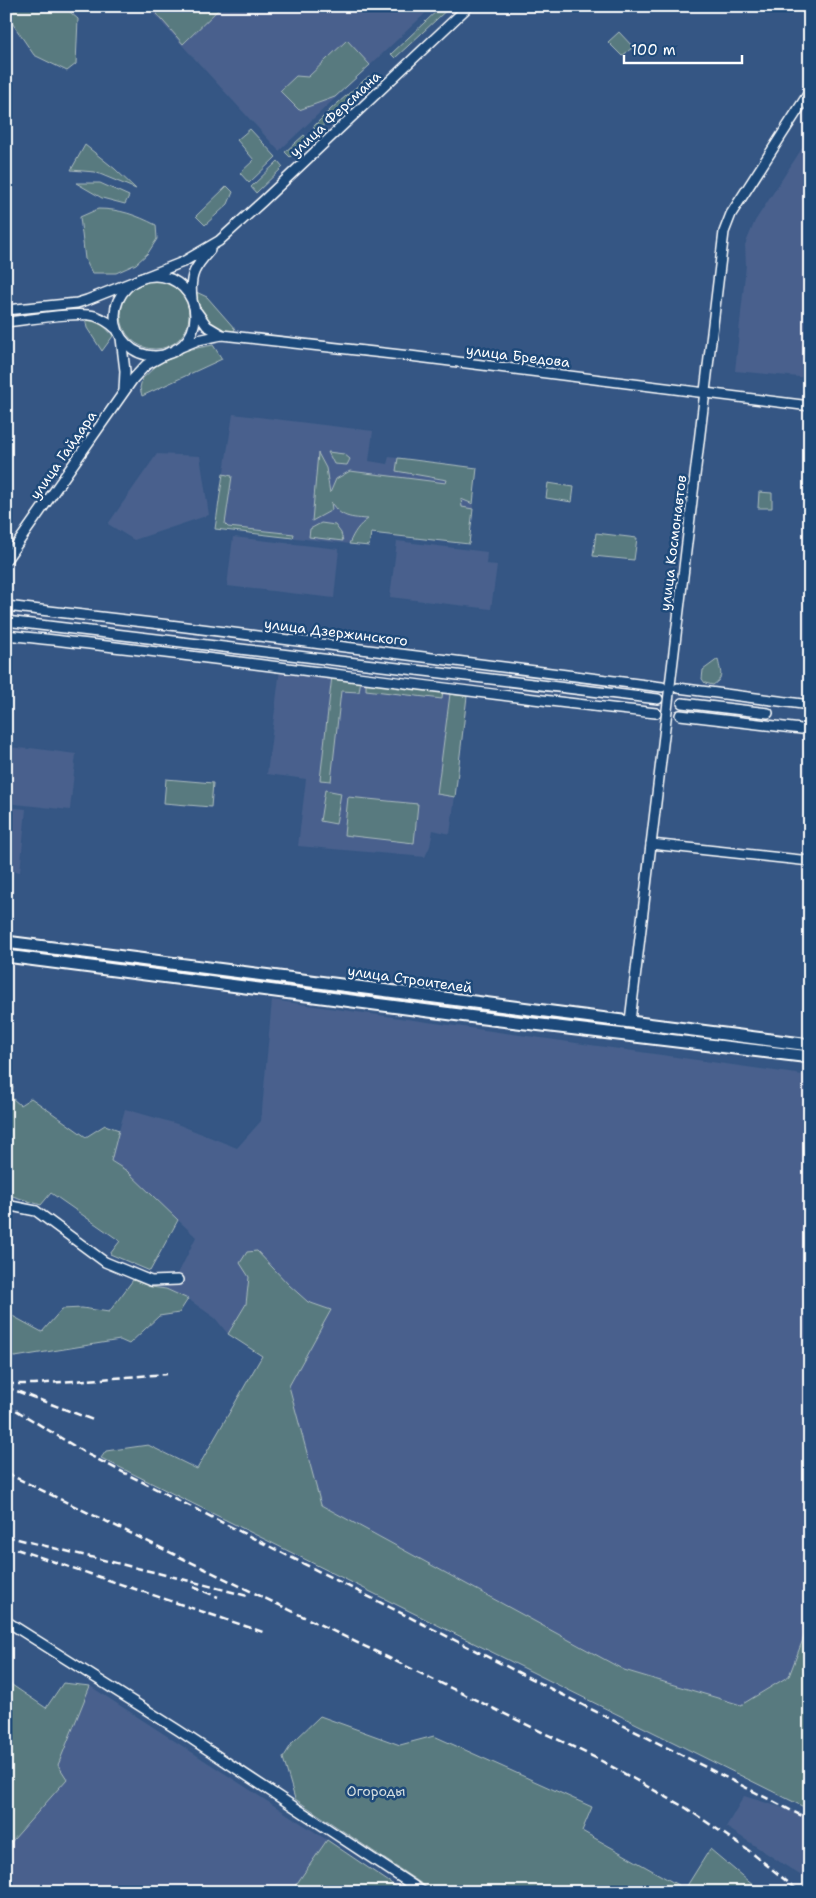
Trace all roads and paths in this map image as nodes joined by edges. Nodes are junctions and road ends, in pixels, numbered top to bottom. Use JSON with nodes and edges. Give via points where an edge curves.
{"nodes":[{"id":1,"x":469,"y":6,"type":"edge"},
{"id":2,"x":810,"y":92,"type":"edge"},
{"id":3,"x":218,"y":241,"type":"junction"},
{"id":4,"x":141,"y":279,"type":"junction"},
{"id":5,"x":194,"y":305,"type":"junction"},
{"id":6,"x":6,"y":310,"type":"edge"},
{"id":7,"x":6,"y":322,"type":"edge"},
{"id":8,"x":116,"y":328,"type":"junction"},
{"id":9,"x":222,"y":335,"type":"junction"},
{"id":10,"x":121,"y":338,"type":"junction"},
{"id":11,"x":173,"y":350,"type":"junction"},
{"id":12,"x":124,"y":391,"type":"junction"},
{"id":13,"x":705,"y":394,"type":"junction"},
{"id":14,"x":810,"y":406,"type":"edge"},
{"id":15,"x":6,"y":560,"type":"edge"},
{"id":16,"x":6,"y":606,"type":"edge"},
{"id":17,"x":6,"y":621,"type":"edge"},
{"id":18,"x":6,"y":635,"type":"edge"},
{"id":19,"x":662,"y":687,"type":"dead end"},
{"id":20,"x":678,"y":688,"type":"dead end"},
{"id":21,"x":658,"y":699,"type":"dead end"},
{"id":22,"x":682,"y":703,"type":"dead end"},
{"id":23,"x":810,"y":705,"type":"edge"},
{"id":24,"x":768,"y":712,"type":"dead end"},
{"id":25,"x":656,"y":713,"type":"dead end"},
{"id":26,"x":680,"y":715,"type":"dead end"},
{"id":27,"x":810,"y":730,"type":"edge"},
{"id":28,"x":652,"y":844,"type":"junction"},
{"id":29,"x":810,"y":861,"type":"edge"},
{"id":30,"x":6,"y":942,"type":"edge"},
{"id":31,"x":82,"y":952,"type":"junction"},
{"id":32,"x":6,"y":956,"type":"edge"},
{"id":33,"x":80,"y":965,"type":"junction"},
{"id":34,"x":294,"y":978,"type":"junction"},
{"id":35,"x":292,"y":992,"type":"junction"},
{"id":36,"x":630,"y":1022,"type":"junction"},
{"id":37,"x":629,"y":1036,"type":"junction"},
{"id":38,"x":808,"y":1050,"type":"edge"},
{"id":39,"x":6,"y":1205,"type":"edge"},
{"id":40,"x":178,"y":1280,"type":"dead end"},
{"id":41,"x":6,"y":1621,"type":"edge"},
{"id":42,"x":423,"y":1892,"type":"edge"}],
"edges":[{"from":1,"to":3,"type":"street","name":"улица Ферсмана"},
{"from":2,"to":13,"type":"street","name":"улица Космонавтов","via":[[731,214],[724,232]]},
{"from":3,"to":4,"type":"street","name":"улица Ферсмана","via":[[184,262]]},
{"from":3,"to":5,"type":"street","name":"улица Ферсмана","via":[[192,274]]},
{"from":4,"to":5,"type":"street","via":[[160,275],[168,277],[187,291]]},
{"from":4,"to":6,"type":"street","name":"улица Ферсмана","via":[[77,303]]},
{"from":4,"to":8,"type":"street","via":[[122,293],[115,307]]},
{"from":5,"to":9,"type":"street","via":[[207,326]]},
{"from":5,"to":11,"type":"street","via":[[193,332]]},
{"from":7,"to":8,"type":"street","via":[[78,314],[95,316]]},
{"from":8,"to":10,"type":"street"},
{"from":9,"to":11,"type":"street"},
{"from":9,"to":13,"type":"street","name":"улица Бредова"},
{"from":10,"to":11,"type":"street","via":[[142,355],[158,356]]},
{"from":10,"to":12,"type":"street"},
{"from":11,"to":12,"type":"street","name":"улица Гайдара","via":[[146,365]]},
{"from":12,"to":15,"type":"street","name":"улица Гайдара"},
{"from":13,"to":14,"type":"street","name":"улица Бредова"},
{"from":13,"to":28,"type":"street","name":"улица Космонавтов"},
{"from":16,"to":19,"type":"street","name":"улица Дзержинского"},
{"from":17,"to":21,"type":"street","name":"улица Дзержинского"},
{"from":18,"to":25,"type":"street"},
{"from":20,"to":23,"type":"street"},
{"from":22,"to":24,"type":"street"},
{"from":26,"to":27,"type":"street"},
{"from":28,"to":29,"type":"street"},
{"from":28,"to":36,"type":"street","name":"улица Космонавтов"},
{"from":30,"to":31,"type":"main road","name":"улица Строителей"},
{"from":31,"to":33,"type":"main road"},
{"from":31,"to":34,"type":"main road","name":"улица Строителей"},
{"from":32,"to":33,"type":"main road","name":"улица Строителей"},
{"from":33,"to":35,"type":"main road","name":"улица Строителей"},
{"from":34,"to":35,"type":"main road"},
{"from":34,"to":36,"type":"main road","name":"улица Строителей"},
{"from":35,"to":37,"type":"main road","name":"улица Строителей"},
{"from":36,"to":37,"type":"main road"},
{"from":36,"to":38,"type":"main road","name":"улица Строителей"},
{"from":37,"to":38,"type":"main road","name":"улица Строителей"},
{"from":39,"to":40,"type":"street","via":[[36,1211],[105,1262],[151,1281]]},
{"from":41,"to":42,"type":"street","via":[[94,1675]]}]}
